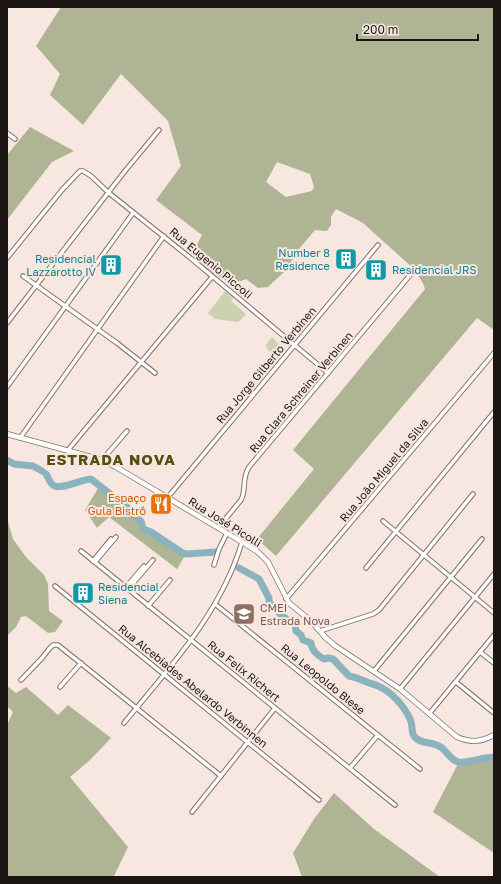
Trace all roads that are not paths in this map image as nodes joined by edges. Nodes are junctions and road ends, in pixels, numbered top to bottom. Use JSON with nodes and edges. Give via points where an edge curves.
{"nodes":[{"id":1,"x":159,"y":130,"type":"dead end"},
{"id":2,"x":7,"y":133,"type":"edge"},
{"id":3,"x":15,"y":139,"type":"dead end"},
{"id":4,"x":109,"y":193,"type":"junction"},
{"id":5,"x":133,"y":213,"type":"junction"},
{"id":6,"x":164,"y":236,"type":"junction"},
{"id":7,"x":378,"y":245,"type":"dead end"},
{"id":8,"x":7,"y":258,"type":"edge"},
{"id":9,"x":411,"y":274,"type":"dead end"},
{"id":10,"x":23,"y":276,"type":"dead end"},
{"id":11,"x":212,"y":277,"type":"junction"},
{"id":12,"x":36,"y":286,"type":"junction"},
{"id":13,"x":66,"y":306,"type":"junction"},
{"id":14,"x":7,"y":323,"type":"edge"},
{"id":15,"x":98,"y":329,"type":"junction"},
{"id":16,"x":295,"y":345,"type":"junction"},
{"id":17,"x":494,"y":353,"type":"edge"},
{"id":18,"x":142,"y":362,"type":"junction"},
{"id":19,"x":155,"y":373,"type":"dead end"},
{"id":20,"x":328,"y":373,"type":"junction"},
{"id":21,"x":7,"y":387,"type":"edge"},
{"id":22,"x":494,"y":412,"type":"edge"},
{"id":23,"x":127,"y":431,"type":"dead end"},
{"id":24,"x":7,"y":434,"type":"edge"},
{"id":25,"x":20,"y":438,"type":"junction"},
{"id":26,"x":68,"y":450,"type":"junction"},
{"id":27,"x":102,"y":460,"type":"junction"},
{"id":28,"x":474,"y":494,"type":"dead end"},
{"id":29,"x":168,"y":497,"type":"junction"},
{"id":30,"x":383,"y":521,"type":"dead end"},
{"id":31,"x":218,"y":528,"type":"junction"},
{"id":32,"x":396,"y":532,"type":"junction"},
{"id":33,"x":227,"y":533,"type":"junction"},
{"id":34,"x":115,"y":536,"type":"dead end"},
{"id":35,"x":482,"y":539,"type":"dead end"},
{"id":36,"x":242,"y":542,"type":"junction"},
{"id":37,"x":81,"y":551,"type":"dead end"},
{"id":38,"x":423,"y":556,"type":"junction"},
{"id":39,"x":153,"y":560,"type":"dead end"},
{"id":40,"x":94,"y":561,"type":"junction"},
{"id":41,"x":214,"y":565,"type":"dead end"},
{"id":42,"x":144,"y":566,"type":"dead end"},
{"id":43,"x":366,"y":568,"type":"dead end"},
{"id":44,"x":494,"y":574,"type":"edge"},
{"id":45,"x":450,"y":577,"type":"junction"},
{"id":46,"x":170,"y":580,"type":"dead end"},
{"id":47,"x":55,"y":586,"type":"dead end"},
{"id":48,"x":127,"y":588,"type":"junction"},
{"id":49,"x":474,"y":597,"type":"junction"},
{"id":50,"x":286,"y":599,"type":"junction"},
{"id":51,"x":215,"y":604,"type":"junction"},
{"id":52,"x":148,"y":606,"type":"junction"},
{"id":53,"x":494,"y":613,"type":"edge"},
{"id":54,"x":320,"y":631,"type":"junction"},
{"id":55,"x":494,"y":635,"type":"edge"},
{"id":56,"x":192,"y":640,"type":"junction"},
{"id":57,"x":480,"y":652,"type":"junction"},
{"id":58,"x":80,"y":663,"type":"junction"},
{"id":59,"x":494,"y":663,"type":"edge"},
{"id":60,"x":374,"y":671,"type":"junction"},
{"id":61,"x":165,"y":674,"type":"junction"},
{"id":62,"x":21,"y":680,"type":"dead end"},
{"id":63,"x":456,"y":682,"type":"junction"},
{"id":64,"x":60,"y":687,"type":"dead end"},
{"id":65,"x":400,"y":689,"type":"junction"},
{"id":66,"x":136,"y":708,"type":"junction"},
{"id":67,"x":275,"y":708,"type":"junction"},
{"id":68,"x":494,"y":713,"type":"edge"},
{"id":69,"x":429,"y":714,"type":"junction"},
{"id":70,"x":124,"y":723,"type":"dead end"},
{"id":71,"x":378,"y":735,"type":"junction"},
{"id":72,"x":494,"y":735,"type":"edge"},
{"id":73,"x":248,"y":742,"type":"junction"},
{"id":74,"x":350,"y":768,"type":"junction"},
{"id":75,"x":420,"y":769,"type":"dead end"},
{"id":76,"x":221,"y":776,"type":"junction"},
{"id":77,"x":319,"y":800,"type":"dead end"},
{"id":78,"x":395,"y":805,"type":"dead end"},
{"id":79,"x":192,"y":812,"type":"dead end"}],
"edges":[{"from":1,"to":4,"type":"street"},
{"from":2,"to":3,"type":"street"},
{"from":4,"to":5,"type":"street","name":"Rua Eugenio Piccoli"},
{"from":4,"to":8,"type":"street","name":"Rua Eugenio Piccoli","via":[[87,173],[80,171]]},
{"from":4,"to":12,"type":"street"},
{"from":5,"to":6,"type":"street","name":"Rua Eugenio Piccoli"},
{"from":5,"to":13,"type":"street"},
{"from":6,"to":11,"type":"street","name":"Rua Eugenio Piccoli"},
{"from":6,"to":15,"type":"street"},
{"from":7,"to":16,"type":"street","name":"Rua Jorge Gilberto Verbinen"},
{"from":9,"to":20,"type":"street","name":"Rua Clara Schreiner Verbinen"},
{"from":10,"to":12,"type":"street"},
{"from":11,"to":16,"type":"street","name":"Rua Eugenio Piccoli"},
{"from":11,"to":18,"type":"street"},
{"from":12,"to":13,"type":"street"},
{"from":12,"to":14,"type":"street"},
{"from":13,"to":15,"type":"street"},
{"from":13,"to":21,"type":"street"},
{"from":15,"to":18,"type":"street"},
{"from":15,"to":25,"type":"street"},
{"from":16,"to":20,"type":"street","name":"Rua Eugenio Piccoli"},
{"from":16,"to":29,"type":"street","name":"Rua Jorge Gilberto Verbinen"},
{"from":17,"to":50,"type":"street","name":"Rua João Miguel da Silva"},
{"from":18,"to":19,"type":"street"},
{"from":18,"to":26,"type":"street"},
{"from":20,"to":31,"type":"street","name":"Rua Clara Schreiner Verbinen","via":[[249,467],[245,474],[242,500]]},
{"from":22,"to":32,"type":"street"},
{"from":23,"to":27,"type":"street"},
{"from":24,"to":25,"type":"street","name":"Rua José Picolli"},
{"from":25,"to":26,"type":"street","name":"Rua José Picolli"},
{"from":26,"to":27,"type":"street","name":"Rua José Picolli"},
{"from":27,"to":29,"type":"street","name":"Rua José Picolli"},
{"from":28,"to":38,"type":"street"},
{"from":29,"to":31,"type":"street","name":"Rua José Picolli"},
{"from":30,"to":32,"type":"street"},
{"from":31,"to":33,"type":"street","name":"Rua José Picolli"},
{"from":32,"to":38,"type":"street"},
{"from":32,"to":43,"type":"street"},
{"from":33,"to":36,"type":"street","name":"Rua José Picolli"},
{"from":33,"to":41,"type":"street"},
{"from":34,"to":40,"type":"street"},
{"from":35,"to":45,"type":"street"},
{"from":36,"to":50,"type":"street","name":"Rua José Picolli","via":[[265,559]]},
{"from":36,"to":51,"type":"street"},
{"from":37,"to":40,"type":"street","name":"Rua Felix Richert"},
{"from":38,"to":45,"type":"street"},
{"from":38,"to":54,"type":"street","via":[[376,612]]},
{"from":39,"to":48,"type":"street"},
{"from":40,"to":48,"type":"street","name":"Rua Felix Richert"},
{"from":42,"to":48,"type":"street"},
{"from":44,"to":49,"type":"street"},
{"from":45,"to":49,"type":"street"},
{"from":45,"to":60,"type":"street"},
{"from":46,"to":52,"type":"street"},
{"from":47,"to":61,"type":"street","name":"Rua Alcebiades Abelardo Verbinnen"},
{"from":48,"to":52,"type":"street","name":"Rua Felix Richert"},
{"from":49,"to":53,"type":"street"},
{"from":49,"to":65,"type":"street"},
{"from":50,"to":54,"type":"street","name":"Rua José Picolli"},
{"from":51,"to":56,"type":"street"},
{"from":51,"to":71,"type":"street","name":"Rua Leopoldo Blese"},
{"from":52,"to":56,"type":"street","name":"Rua Felix Richert"},
{"from":54,"to":60,"type":"street","name":"Rua José Picolli","via":[[334,645]]},
{"from":55,"to":57,"type":"street"},
{"from":56,"to":61,"type":"street"},
{"from":56,"to":67,"type":"street","name":"Rua Felix Richert"},
{"from":57,"to":59,"type":"street"},
{"from":57,"to":63,"type":"street"},
{"from":58,"to":62,"type":"street","via":[[58,645],[53,645]]},
{"from":58,"to":64,"type":"street"},
{"from":58,"to":66,"type":"street"},
{"from":60,"to":65,"type":"street","name":"Rua José Picolli"},
{"from":61,"to":66,"type":"street"},
{"from":61,"to":73,"type":"street","name":"Rua Alcebiades Abelardo Verbinnen"},
{"from":63,"to":68,"type":"street"},
{"from":63,"to":69,"type":"street"},
{"from":65,"to":69,"type":"street","name":"Rua José Picolli"},
{"from":66,"to":70,"type":"street"},
{"from":66,"to":76,"type":"street"},
{"from":67,"to":73,"type":"street"},
{"from":67,"to":74,"type":"street","name":"Rua Felix Richert"},
{"from":69,"to":72,"type":"street","name":"Rua José Picolli","via":[[457,737],[466,741],[479,741]]},
{"from":71,"to":74,"type":"street"},
{"from":71,"to":75,"type":"street","name":"Rua Leopoldo Blese"},
{"from":73,"to":76,"type":"street"},
{"from":73,"to":77,"type":"street","name":"Rua Alcebiades Abelardo Verbinnen"},
{"from":74,"to":78,"type":"street","name":"Rua Felix Richert"},
{"from":76,"to":79,"type":"street"}]}
